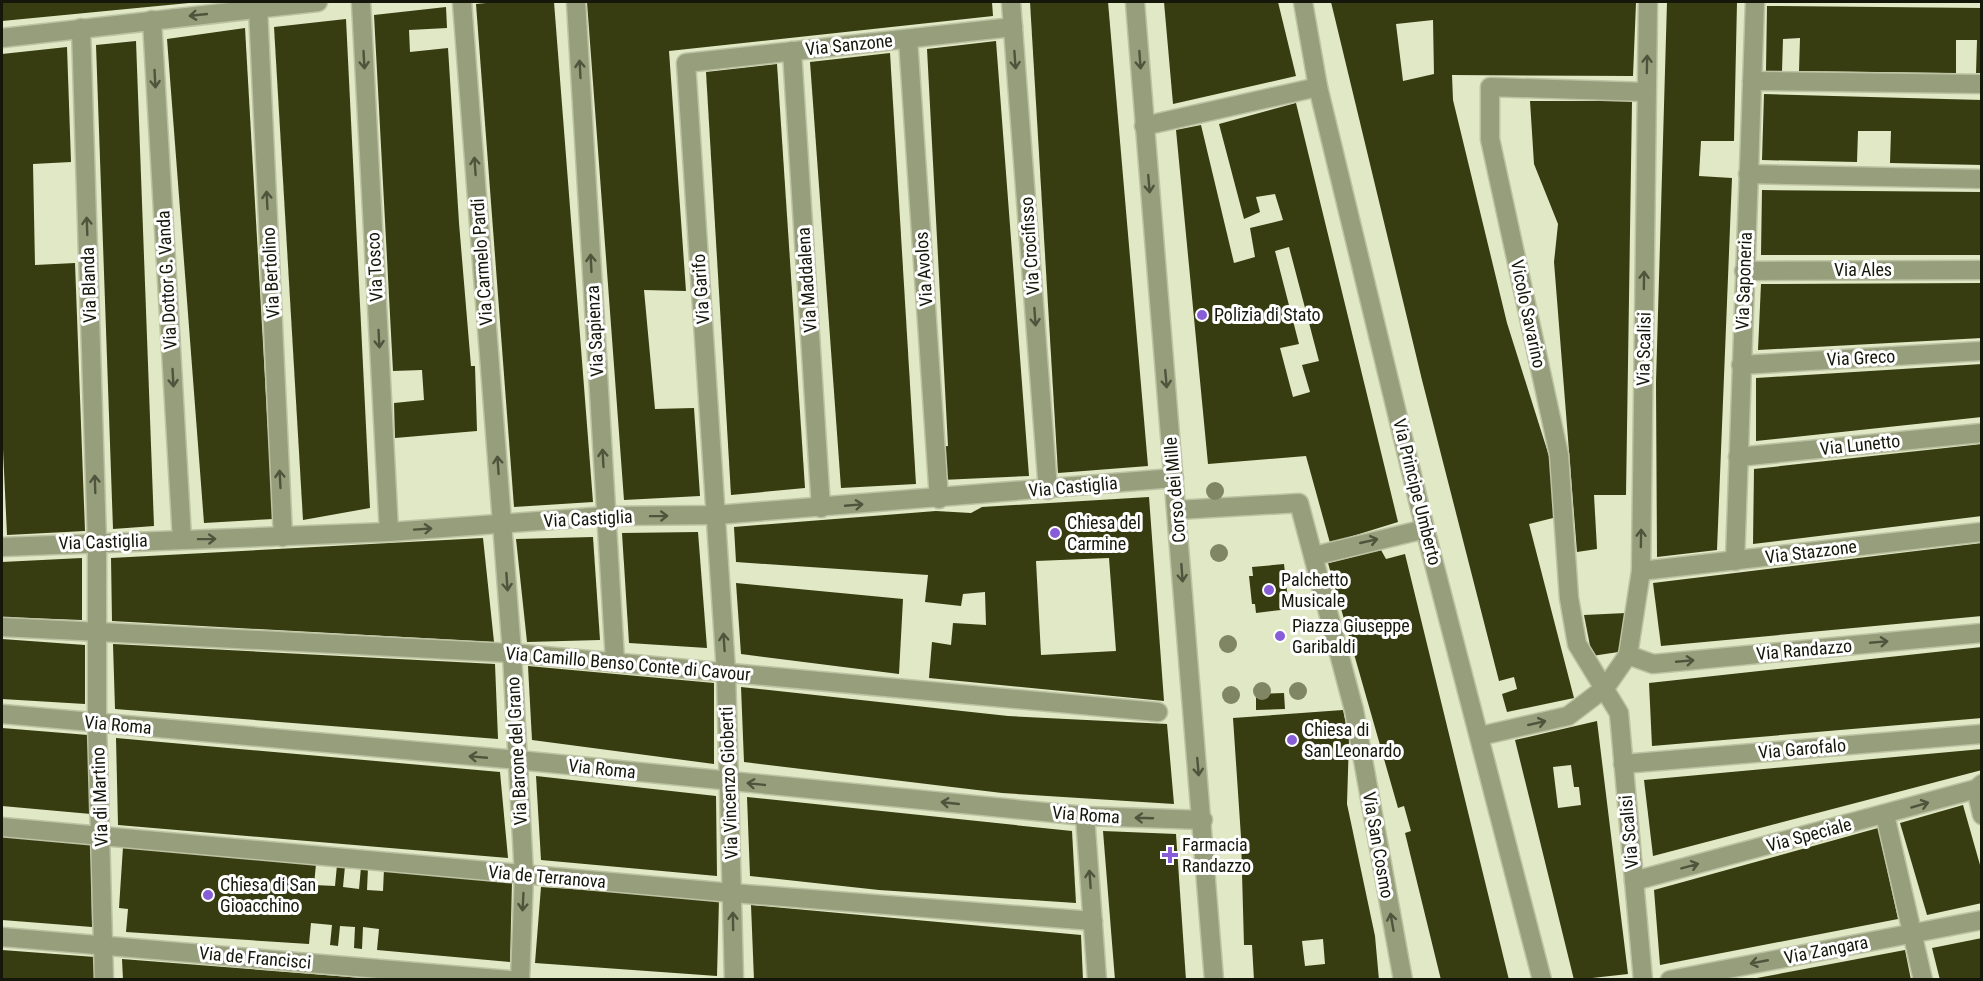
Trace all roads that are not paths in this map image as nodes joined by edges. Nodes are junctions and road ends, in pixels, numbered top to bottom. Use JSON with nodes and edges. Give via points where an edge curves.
{"nodes":[{"id":1,"x":318,"y":2,"type":"edge"},
{"id":2,"x":361,"y":2,"type":"edge"},
{"id":3,"x":462,"y":2,"type":"edge"},
{"id":4,"x":576,"y":2,"type":"edge"},
{"id":5,"x":1011,"y":2,"type":"edge"},
{"id":6,"x":1135,"y":2,"type":"edge"},
{"id":7,"x":1302,"y":2,"type":"edge"},
{"id":8,"x":1648,"y":2,"type":"edge"},
{"id":9,"x":1755,"y":2,"type":"edge"},
{"id":10,"x":258,"y":8,"type":"junction"},
{"id":11,"x":152,"y":20,"type":"junction"},
{"id":12,"x":1013,"y":27,"type":"junction"},
{"id":13,"x":81,"y":28,"type":"junction"},
{"id":14,"x":2,"y":38,"type":"edge"},
{"id":15,"x":908,"y":39,"type":"junction"},
{"id":16,"x":792,"y":51,"type":"junction"},
{"id":17,"x":686,"y":63,"type":"joint"},
{"id":18,"x":1752,"y":81,"type":"junction"},
{"id":19,"x":1982,"y":84,"type":"edge"},
{"id":20,"x":1318,"y":87,"type":"junction"},
{"id":21,"x":1646,"y":92,"type":"junction"},
{"id":22,"x":1144,"y":126,"type":"junction"},
{"id":23,"x":1748,"y":174,"type":"junction"},
{"id":24,"x":1982,"y":179,"type":"edge"},
{"id":25,"x":1982,"y":270,"type":"edge"},
{"id":26,"x":1744,"y":271,"type":"junction"},
{"id":27,"x":1982,"y":351,"type":"edge"},
{"id":28,"x":1741,"y":365,"type":"junction"},
{"id":29,"x":1982,"y":433,"type":"edge"},
{"id":30,"x":1738,"y":457,"type":"junction"},
{"id":31,"x":1174,"y":478,"type":"junction"},
{"id":32,"x":1048,"y":490,"type":"junction"},
{"id":33,"x":939,"y":499,"type":"junction"},
{"id":34,"x":821,"y":508,"type":"junction"},
{"id":35,"x":1177,"y":510,"type":"junction"},
{"id":36,"x":716,"y":515,"type":"junction"},
{"id":37,"x":606,"y":516,"type":"junction"},
{"id":38,"x":502,"y":523,"type":"junction"},
{"id":39,"x":1425,"y":529,"type":"junction"},
{"id":40,"x":388,"y":532,"type":"junction"},
{"id":41,"x":1982,"y":532,"type":"edge"},
{"id":42,"x":283,"y":537,"type":"junction"},
{"id":43,"x":182,"y":539,"type":"junction"},
{"id":44,"x":97,"y":543,"type":"junction"},
{"id":45,"x":2,"y":547,"type":"edge"},
{"id":46,"x":1314,"y":556,"type":"junction"},
{"id":47,"x":1735,"y":561,"type":"junction"},
{"id":48,"x":1641,"y":571,"type":"junction"},
{"id":49,"x":2,"y":627,"type":"edge"},
{"id":50,"x":98,"y":633,"type":"junction"},
{"id":51,"x":1982,"y":633,"type":"edge"},
{"id":52,"x":512,"y":653,"type":"junction"},
{"id":53,"x":1628,"y":655,"type":"junction"},
{"id":54,"x":615,"y":661,"type":"junction"},
{"id":55,"x":726,"y":672,"type":"junction"},
{"id":56,"x":1605,"y":688,"type":"junction"},
{"id":57,"x":1158,"y":712,"type":"dead end"},
{"id":58,"x":2,"y":714,"type":"edge"},
{"id":59,"x":98,"y":723,"type":"junction"},
{"id":60,"x":1982,"y":734,"type":"edge"},
{"id":61,"x":1479,"y":736,"type":"junction"},
{"id":62,"x":518,"y":760,"type":"junction"},
{"id":63,"x":1623,"y":764,"type":"junction"},
{"id":64,"x":729,"y":781,"type":"junction"},
{"id":65,"x":1979,"y":786,"type":"edge"},
{"id":66,"x":1885,"y":815,"type":"junction"},
{"id":67,"x":1982,"y":815,"type":"edge"},
{"id":68,"x":1085,"y":816,"type":"junction"},
{"id":69,"x":1203,"y":820,"type":"junction"},
{"id":70,"x":2,"y":826,"type":"edge"},
{"id":71,"x":101,"y":834,"type":"junction"},
{"id":72,"x":524,"y":875,"type":"junction"},
{"id":73,"x":1634,"y":881,"type":"junction"},
{"id":74,"x":732,"y":893,"type":"junction"},
{"id":75,"x":1982,"y":920,"type":"edge"},
{"id":76,"x":1093,"y":921,"type":"junction"},
{"id":77,"x":1912,"y":933,"type":"junction"},
{"id":78,"x":2,"y":937,"type":"edge"},
{"id":79,"x":103,"y":944,"type":"junction"},
{"id":80,"x":104,"y":980,"type":"edge"},
{"id":81,"x":509,"y":980,"type":"edge"},
{"id":82,"x":520,"y":980,"type":"edge"},
{"id":83,"x":734,"y":980,"type":"edge"},
{"id":84,"x":1097,"y":980,"type":"edge"},
{"id":85,"x":1214,"y":980,"type":"edge"},
{"id":86,"x":1403,"y":980,"type":"edge"},
{"id":87,"x":1542,"y":980,"type":"edge"},
{"id":88,"x":1643,"y":980,"type":"edge"},
{"id":89,"x":1670,"y":980,"type":"edge"},
{"id":90,"x":1923,"y":980,"type":"edge"}],
"edges":[{"from":1,"to":10,"type":"street"},
{"from":2,"to":40,"type":"street","name":"Via Tosco","one_way":true},
{"from":38,"to":3,"type":"street","name":"Via Carmelo Pardi","one_way":true},
{"from":37,"to":4,"type":"street","name":"Via Sapienza","one_way":true},
{"from":5,"to":12,"type":"street","name":"Via Crocifisso"},
{"from":6,"to":22,"type":"street","name":"Corso dei Mille","one_way":true},
{"from":7,"to":20,"type":"street","name":"Via Principe Umberto"},
{"from":21,"to":8,"type":"street","name":"Via Scalisi","one_way":true},
{"from":9,"to":18,"type":"street","name":"Via Saponeria"},
{"from":10,"to":11,"type":"street","one_way":true},
{"from":42,"to":10,"type":"street","name":"Via Bertolino","one_way":true},
{"from":11,"to":13,"type":"street"},
{"from":11,"to":43,"type":"street","name":"Via Dottor G. Vanda","one_way":true},
{"from":12,"to":15,"type":"street","name":"Via Sanzone"},
{"from":12,"to":32,"type":"street","name":"Via Crocifisso","one_way":true},
{"from":13,"to":14,"type":"street"},
{"from":44,"to":13,"type":"street","name":"Via Blanda","one_way":true},
{"from":15,"to":16,"type":"street","name":"Via Sanzone"},
{"from":15,"to":33,"type":"street","name":"Via Avolos"},
{"from":16,"to":17,"type":"street","name":"Via Sanzone"},
{"from":16,"to":34,"type":"street","name":"Via Maddalena"},
{"from":17,"to":36,"type":"street","name":"Via Garifo"},
{"from":18,"to":19,"type":"street"},
{"from":18,"to":23,"type":"street","name":"Via Saponeria"},
{"from":20,"to":22,"type":"street"},
{"from":20,"to":39,"type":"street","name":"Via Principe Umberto"},
{"from":48,"to":21,"type":"street","name":"Via Scalisi","one_way":true},
{"from":21,"to":56,"type":"street","name":"Vicolo Savarino","via":[[1490,87],[1490,139],[1559,455],[1569,598],[1577,644]]},
{"from":22,"to":31,"type":"street","name":"Corso dei Mille","one_way":true},
{"from":23,"to":24,"type":"street"},
{"from":23,"to":26,"type":"street","name":"Via Saponeria"},
{"from":25,"to":26,"type":"street","name":"Via Ales"},
{"from":26,"to":28,"type":"street","name":"Via Saponeria"},
{"from":27,"to":28,"type":"street","name":"Via Greco"},
{"from":28,"to":30,"type":"street","name":"Via Saponeria"},
{"from":29,"to":30,"type":"street","name":"Via Lunetto"},
{"from":30,"to":47,"type":"street","name":"Via Saponeria"},
{"from":31,"to":32,"type":"street","name":"Via Castiglia"},
{"from":31,"to":35,"type":"street","name":"Corso dei Mille"},
{"from":32,"to":33,"type":"street","name":"Via Castiglia"},
{"from":34,"to":33,"type":"street","name":"Via Castiglia","one_way":true},
{"from":34,"to":36,"type":"street","name":"Via Castiglia"},
{"from":35,"to":46,"type":"street","via":[[1299,503]]},
{"from":35,"to":69,"type":"street","name":"Corso dei Mille","one_way":true},
{"from":37,"to":36,"type":"street","name":"Via Castiglia","one_way":true},
{"from":55,"to":36,"type":"street","name":"Via Vincenzo Gioberti","one_way":true},
{"from":37,"to":38,"type":"street","name":"Via Castiglia"},
{"from":37,"to":54,"type":"street","name":"Via Sapienza"},
{"from":40,"to":38,"type":"street","name":"Via Castiglia","one_way":true},
{"from":38,"to":52,"type":"street","name":"Via Barone del Grano","one_way":true},
{"from":46,"to":39,"type":"street","one_way":true},
{"from":39,"to":61,"type":"street","name":"Via Principe Umberto"},
{"from":40,"to":42,"type":"street","name":"Via Castiglia"},
{"from":41,"to":47,"type":"street","name":"Via Stazzone"},
{"from":43,"to":42,"type":"street","name":"Via Castiglia","one_way":true},
{"from":43,"to":44,"type":"street","name":"Via Castiglia"},
{"from":44,"to":45,"type":"street","name":"Via Castiglia"},
{"from":44,"to":50,"type":"street","name":"Via di Martino"},
{"from":86,"to":46,"type":"street","name":"Via San Cosmo","one_way":true,"via":[[1354,710]]},
{"from":47,"to":48,"type":"street","name":"Via Stazzone"},
{"from":48,"to":53,"type":"street","name":"Via Scalisi"},
{"from":49,"to":50,"type":"street","name":"Via Camillo Benso Conte di Cavour"},
{"from":50,"to":52,"type":"street","name":"Via Camillo Benso Conte di Cavour"},
{"from":50,"to":59,"type":"street","name":"Via di Martino"},
{"from":53,"to":51,"type":"street","name":"Via Randazzo","one_way":true,"via":[[1653,664]]},
{"from":52,"to":54,"type":"street","name":"Via Camillo Benso Conte di Cavour"},
{"from":52,"to":62,"type":"street","name":"Via Barone del Grano"},
{"from":53,"to":56,"type":"street","name":"Via Scalisi"},
{"from":54,"to":55,"type":"street","name":"Via Camillo Benso Conte di Cavour"},
{"from":55,"to":57,"type":"street","name":"Via Camillo Benso Conte di Cavour"},
{"from":55,"to":64,"type":"street","name":"Via Vincenzo Gioberti"},
{"from":61,"to":56,"type":"street","name":"Via Scalisi","one_way":true,"via":[[1568,716]]},
{"from":56,"to":63,"type":"street","name":"Via Scalisi","via":[[1618,713]]},
{"from":58,"to":59,"type":"street","name":"Via Roma"},
{"from":62,"to":59,"type":"street","name":"Via Roma","one_way":true},
{"from":59,"to":71,"type":"street","name":"Via di Martino"},
{"from":60,"to":63,"type":"street","name":"Via Garofalo"},
{"from":61,"to":87,"type":"street","name":"Via Principe Umberto"},
{"from":62,"to":64,"type":"street","name":"Via Roma"},
{"from":62,"to":72,"type":"street","name":"Via Barone del Grano"},
{"from":63,"to":73,"type":"street","name":"Via Scalisi"},
{"from":68,"to":64,"type":"street","name":"Via Roma","one_way":true},
{"from":64,"to":74,"type":"street","name":"Via Vincenzo Gioberti"},
{"from":66,"to":65,"type":"street","name":"Via Speciale","one_way":true},
{"from":65,"to":67,"type":"street"},
{"from":73,"to":66,"type":"street","name":"Via Speciale","one_way":true},
{"from":66,"to":77,"type":"street"},
{"from":69,"to":68,"type":"street","name":"Via Roma","one_way":true},
{"from":76,"to":68,"type":"street","one_way":true},
{"from":69,"to":85,"type":"street","name":"Corso dei Mille"},
{"from":70,"to":71,"type":"street","name":"Via de Terranova"},
{"from":71,"to":72,"type":"street","name":"Via de Terranova"},
{"from":71,"to":79,"type":"street","name":"Via di Martino"},
{"from":72,"to":74,"type":"street","name":"Via de Terranova"},
{"from":72,"to":82,"type":"street","name":"Via Barone del Grano","one_way":true},
{"from":73,"to":88,"type":"street","name":"Via Scalisi"},
{"from":74,"to":76,"type":"street","name":"Via de Terranova"},
{"from":83,"to":74,"type":"street","name":"Via Vincenzo Gioberti","one_way":true},
{"from":75,"to":77,"type":"street","name":"Via Zangara"},
{"from":76,"to":84,"type":"street"},
{"from":77,"to":89,"type":"street","name":"Via Zangara","one_way":true},
{"from":77,"to":90,"type":"street"},
{"from":78,"to":79,"type":"street","name":"Via de Francisci"},
{"from":79,"to":80,"type":"street","name":"Via di Martino"},
{"from":79,"to":81,"type":"street","name":"Via de Francisci"}]}
